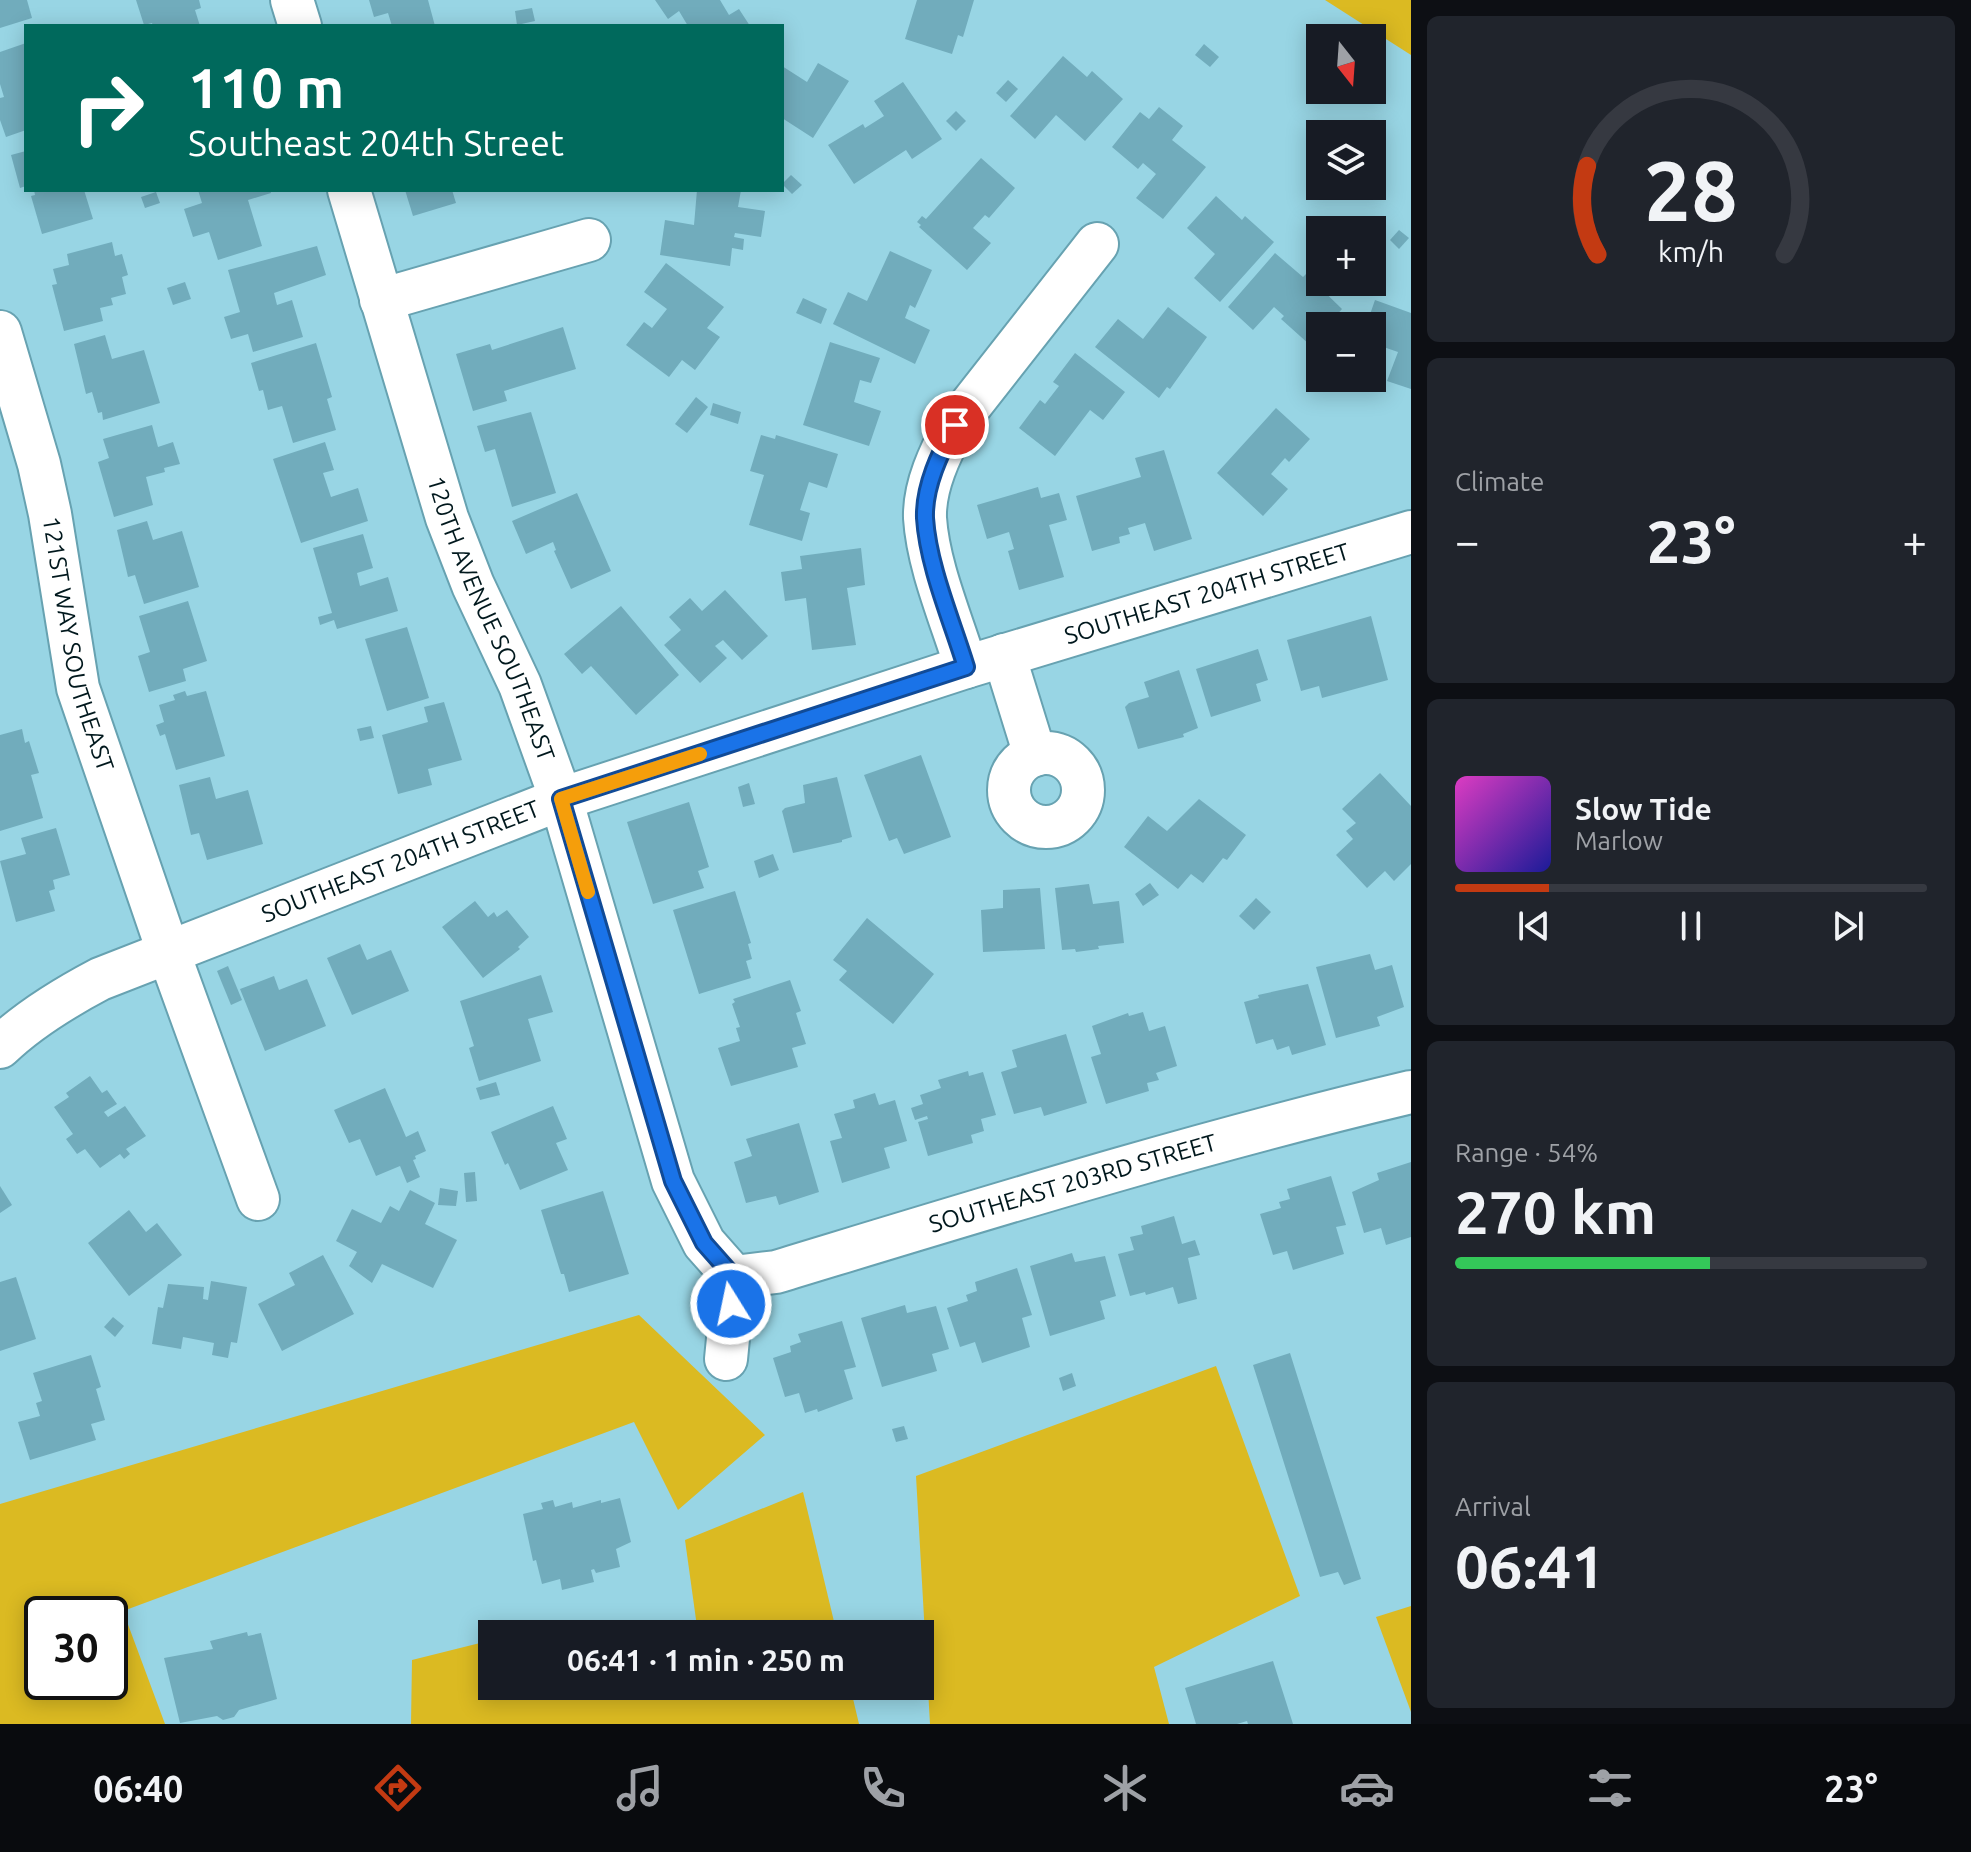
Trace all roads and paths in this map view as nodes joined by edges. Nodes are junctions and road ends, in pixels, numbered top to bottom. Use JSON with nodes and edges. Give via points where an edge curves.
{"nodes":[{"id":1,"x":292,"y":0,"type":"edge"},
{"id":2,"x":299,"y":24,"type":"edge"},
{"id":3,"x":350,"y":192,"type":"edge"},
{"id":4,"x":589,"y":240,"type":"dead end"},
{"id":5,"x":1097,"y":244,"type":"dead end"},
{"id":6,"x":381,"y":300,"type":"junction"},
{"id":7,"x":0,"y":335,"type":"edge"},
{"id":8,"x":1411,"y":532,"type":"edge"},
{"id":9,"x":985,"y":661,"type":"junction"},
{"id":10,"x":1035,"y":755,"type":"dead end"},
{"id":11,"x":561,"y":799,"type":"junction"},
{"id":12,"x":168,"y":951,"type":"junction"},
{"id":13,"x":0,"y":1047,"type":"edge"},
{"id":14,"x":1411,"y":1092,"type":"edge"},
{"id":15,"x":258,"y":1199,"type":"dead end"},
{"id":16,"x":734,"y":1277,"type":"junction"},
{"id":17,"x":726,"y":1359,"type":"dead end"}],
"edges":[{"from":1,"to":2,"type":"street"},
{"from":3,"to":6,"type":"street","name":"120TH AVENUE SOUTHEAST"},
{"from":4,"to":6,"type":"street"},
{"from":5,"to":9,"type":"street","via":[[955,425],[929,486],[925,517],[931,554]]},
{"from":6,"to":11,"type":"street","name":"120TH AVENUE SOUTHEAST","via":[[447,518],[520,685]]},
{"from":7,"to":12,"type":"street","name":"121ST WAY SOUTHEAST","via":[[42,477],[78,688]]},
{"from":8,"to":9,"type":"street","name":"SOUTHEAST 204TH STREET"},
{"from":9,"to":10,"type":"street"},
{"from":9,"to":11,"type":"street","name":"SOUTHEAST 204TH STREET"},
{"from":11,"to":12,"type":"street","name":"SOUTHEAST 204TH STREET"},
{"from":11,"to":16,"type":"street","name":"120TH AVENUE SOUTHEAST","via":[[673,1181],[704,1243]]},
{"from":12,"to":13,"type":"street","name":"SOUTHEAST 204TH STREET","via":[[64,998]]},
{"from":12,"to":15,"type":"street","name":"121ST WAY SOUTHEAST"},
{"from":14,"to":16,"type":"street","name":"SOUTHEAST 203RD STREET","via":[[1140,1162],[776,1272]]},
{"from":16,"to":17,"type":"street"}]}
